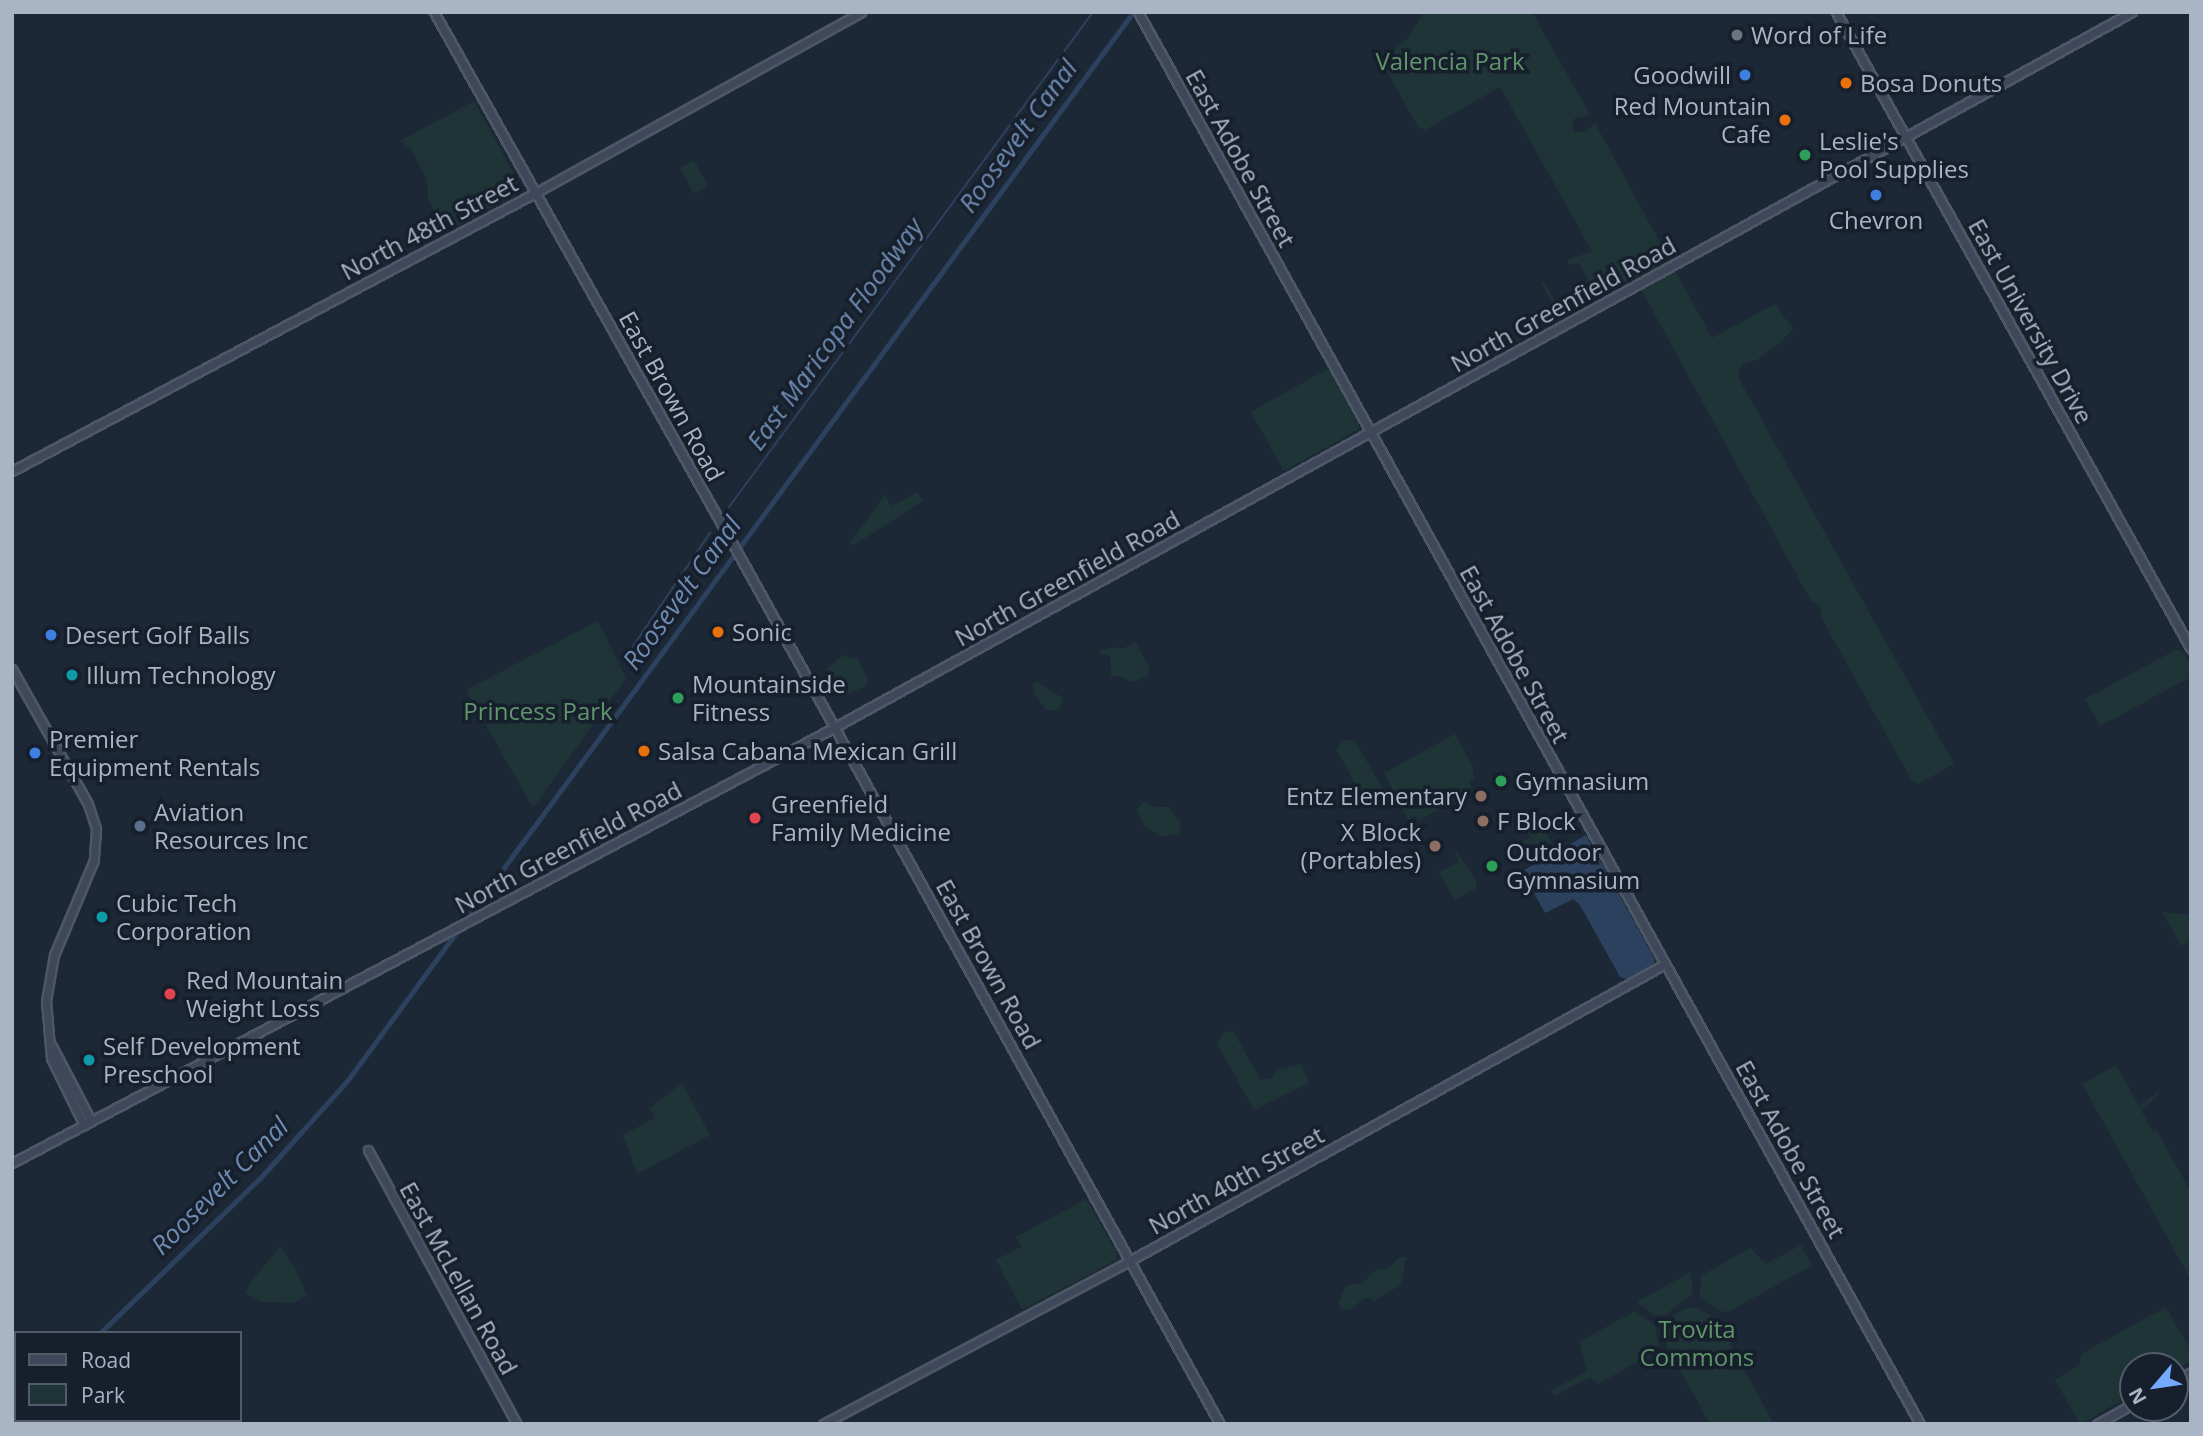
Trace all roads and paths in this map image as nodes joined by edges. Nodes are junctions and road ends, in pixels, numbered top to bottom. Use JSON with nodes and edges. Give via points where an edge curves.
{"nodes":[{"id":1,"x":434,"y":12,"type":"edge"},
{"id":2,"x":861,"y":12,"type":"edge"},
{"id":3,"x":1836,"y":12,"type":"edge"},
{"id":4,"x":2132,"y":12,"type":"edge"},
{"id":5,"x":1139,"y":13,"type":"edge"},
{"id":6,"x":1906,"y":136,"type":"junction"},
{"id":7,"x":535,"y":192,"type":"junction"},
{"id":8,"x":1371,"y":432,"type":"junction"},
{"id":9,"x":12,"y":471,"type":"edge"},
{"id":10,"x":2191,"y":649,"type":"edge"},
{"id":11,"x":12,"y":669,"type":"edge"},
{"id":12,"x":835,"y":727,"type":"junction"},
{"id":13,"x":1665,"y":964,"type":"junction"},
{"id":14,"x":88,"y":1123,"type":"junction"},
{"id":15,"x":368,"y":1150,"type":"dead end"},
{"id":16,"x":12,"y":1163,"type":"edge"},
{"id":17,"x":1131,"y":1260,"type":"junction"},
{"id":18,"x":2119,"y":1412,"type":"edge"},
{"id":19,"x":517,"y":1424,"type":"edge"},
{"id":20,"x":823,"y":1424,"type":"edge"},
{"id":21,"x":1220,"y":1424,"type":"edge"},
{"id":22,"x":1920,"y":1424,"type":"edge"},
{"id":23,"x":2097,"y":1424,"type":"edge"}],
"edges":[{"from":1,"to":7,"type":"main road","name":"East Brown Road"},
{"from":2,"to":7,"type":"main road","name":"North 48th Street"},
{"from":3,"to":6,"type":"main road","name":"East University Drive"},
{"from":4,"to":6,"type":"main road","name":"North Greenfield Road"},
{"from":5,"to":8,"type":"main road","name":"East Adobe Street"},
{"from":6,"to":8,"type":"main road","name":"North Greenfield Road"},
{"from":6,"to":10,"type":"main road","name":"East University Drive"},
{"from":7,"to":9,"type":"main road","name":"North 48th Street"},
{"from":7,"to":12,"type":"main road","name":"East Brown Road"},
{"from":8,"to":12,"type":"main road","name":"North Greenfield Road"},
{"from":8,"to":13,"type":"main road","name":"East Adobe Street"},
{"from":11,"to":14,"type":"main road","via":[[88,804],[96,829],[90,875],[50,970],[46,1009],[52,1046]]},
{"from":12,"to":14,"type":"main road","name":"North Greenfield Road"},
{"from":12,"to":17,"type":"main road","name":"East Brown Road"},
{"from":13,"to":17,"type":"main road","name":"North 40th Street"},
{"from":13,"to":22,"type":"main road","name":"East Adobe Street"},
{"from":14,"to":16,"type":"main road","name":"North Greenfield Road"},
{"from":15,"to":19,"type":"main road","name":"East McLellan Road"},
{"from":17,"to":20,"type":"main road","name":"North 40th Street"},
{"from":17,"to":21,"type":"main road","name":"East Brown Road"},
{"from":18,"to":23,"type":"main road"}]}
